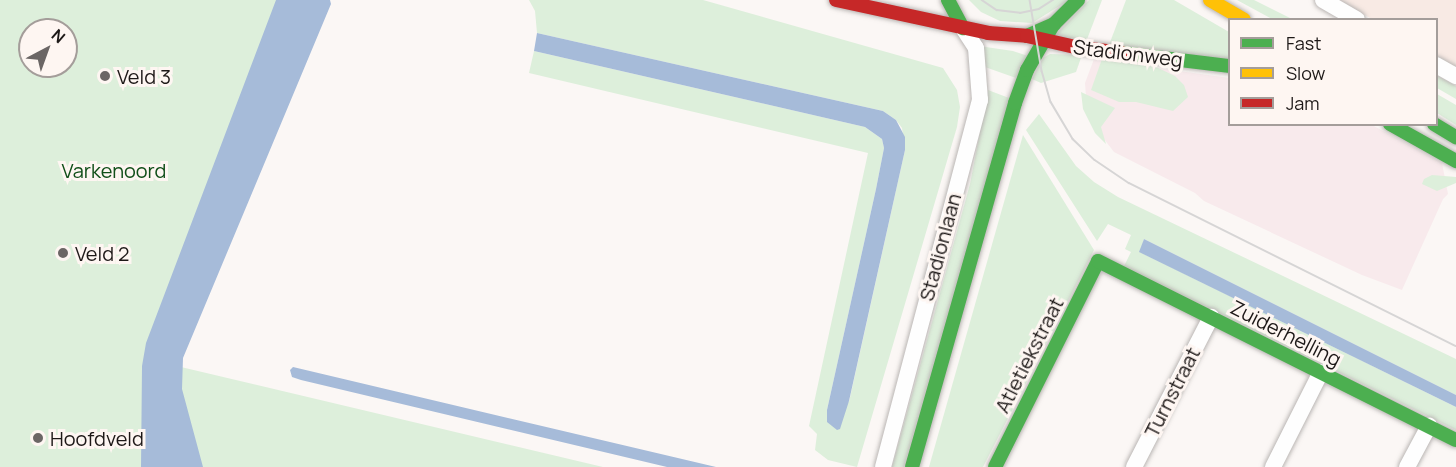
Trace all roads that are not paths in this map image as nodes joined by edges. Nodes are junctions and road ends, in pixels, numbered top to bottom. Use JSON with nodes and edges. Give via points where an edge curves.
{"nodes":[{"id":1,"x":836,"y":0,"type":"edge"},
{"id":2,"x":948,"y":0,"type":"edge"},
{"id":3,"x":1078,"y":0,"type":"edge"},
{"id":4,"x":1210,"y":0,"type":"edge"},
{"id":5,"x":1323,"y":0,"type":"edge"},
{"id":6,"x":1241,"y":18,"type":"edge"},
{"id":7,"x":1354,"y":18,"type":"edge"},
{"id":8,"x":1054,"y":24,"type":"junction"},
{"id":9,"x":963,"y":28,"type":"junction"},
{"id":10,"x":1027,"y":36,"type":"junction"},
{"id":11,"x":1048,"y":42,"type":"junction"},
{"id":12,"x":1033,"y":58,"type":"joint"},
{"id":13,"x":1228,"y":66,"type":"edge"},
{"id":14,"x":1438,"y":66,"type":"edge"},
{"id":15,"x":1456,"y":76,"type":"edge"},
{"id":16,"x":1394,"y":126,"type":"edge"},
{"id":17,"x":1437,"y":126,"type":"edge"},
{"id":18,"x":1456,"y":137,"type":"edge"},
{"id":19,"x":1456,"y":161,"type":"edge"},
{"id":20,"x":1098,"y":261,"type":"joint"},
{"id":21,"x":1211,"y":317,"type":"junction"},
{"id":22,"x":1321,"y":372,"type":"junction"},
{"id":23,"x":1429,"y":426,"type":"junction"},
{"id":24,"x":1456,"y":440,"type":"edge"},
{"id":25,"x":883,"y":467,"type":"edge"},
{"id":26,"x":912,"y":467,"type":"edge"},
{"id":27,"x":995,"y":467,"type":"edge"},
{"id":28,"x":1134,"y":467,"type":"edge"},
{"id":29,"x":1273,"y":467,"type":"edge"},
{"id":30,"x":1407,"y":467,"type":"edge"}],
"edges":[{"from":1,"to":9,"type":"street","name":"Stadionweg"},
{"from":2,"to":9,"type":"street"},
{"from":3,"to":8,"type":"street","name":"Stadionweg"},
{"from":4,"to":6,"type":"street"},
{"from":5,"to":7,"type":"street"},
{"from":8,"to":10,"type":"street","name":"Stadionweg"},
{"from":8,"to":11,"type":"street","name":"Stadionlaan"},
{"from":9,"to":10,"type":"street","name":"Stadionweg"},
{"from":9,"to":25,"type":"street","name":"Stadionlaan","via":[[976,48],[980,100]]},
{"from":10,"to":11,"type":"street","name":"Stadionweg"},
{"from":11,"to":12,"type":"street","name":"Stadionlaan"},
{"from":11,"to":13,"type":"street","name":"Stadionweg"},
{"from":12,"to":26,"type":"street","name":"Stadionlaan","via":[[1007,128]]},
{"from":14,"to":15,"type":"street"},
{"from":16,"to":19,"type":"street"},
{"from":17,"to":18,"type":"street"},
{"from":20,"to":21,"type":"street","name":"Zuiderhelling"},
{"from":20,"to":27,"type":"street","name":"Atletiekstraat"},
{"from":21,"to":22,"type":"street","name":"Zuiderhelling"},
{"from":21,"to":28,"type":"street","name":"Turnstraat"},
{"from":22,"to":23,"type":"street","name":"Zuiderhelling"},
{"from":22,"to":29,"type":"street"},
{"from":23,"to":24,"type":"street","name":"Zuiderhelling"},
{"from":23,"to":30,"type":"street"}]}
